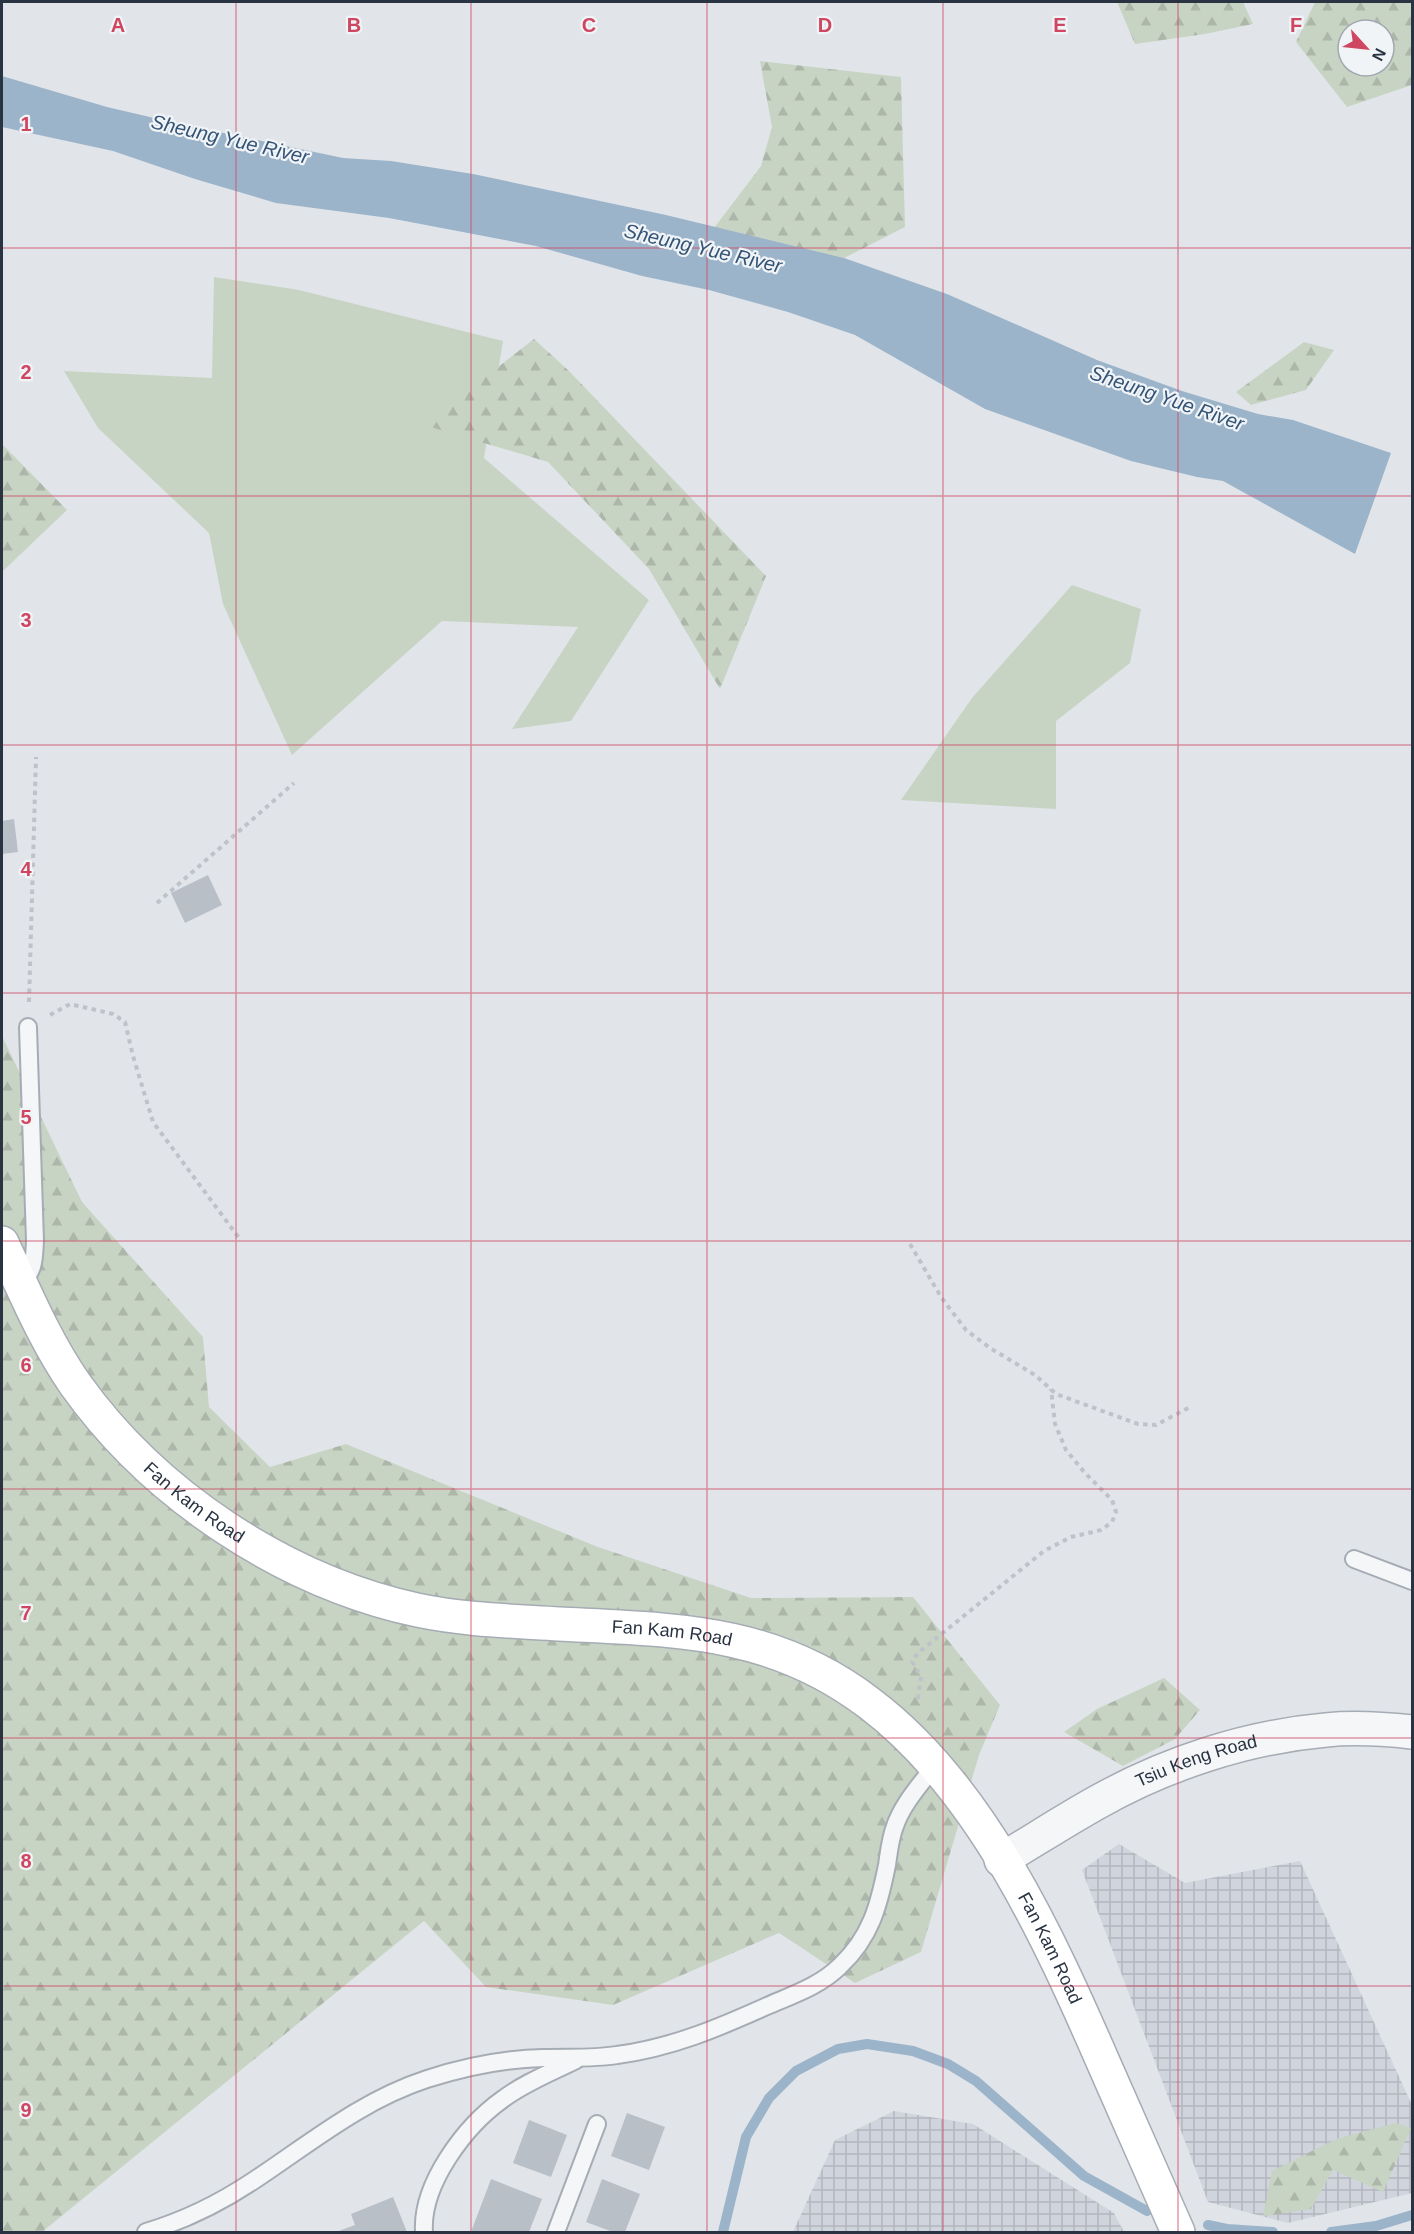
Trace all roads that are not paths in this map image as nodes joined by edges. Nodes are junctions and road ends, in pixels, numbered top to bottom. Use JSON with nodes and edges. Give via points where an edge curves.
{"nodes":[{"id":1,"x":28,"y":1027,"type":"road end"},
{"id":2,"x":2,"y":1243,"type":"edge"},
{"id":3,"x":20,"y":1282,"type":"junction"},
{"id":4,"x":1354,"y":1559,"type":"dead end"},
{"id":5,"x":1413,"y":1581,"type":"edge"},
{"id":6,"x":1413,"y":1732,"type":"edge"},
{"id":7,"x":935,"y":1765,"type":"junction"},
{"id":8,"x":1001,"y":1860,"type":"junction"},
{"id":9,"x":579,"y":2058,"type":"junction"},
{"id":10,"x":597,"y":2124,"type":"dead end"},
{"id":11,"x":146,"y":2232,"type":"edge"},
{"id":12,"x":424,"y":2232,"type":"edge"},
{"id":13,"x":556,"y":2232,"type":"edge"},
{"id":14,"x":1178,"y":2232,"type":"edge"}],
"edges":[{"from":1,"to":3,"type":"lane","via":[[35,1241],[33,1264]]},
{"from":2,"to":3,"type":"main road","name":"Fan Kam Road"},
{"from":3,"to":7,"type":"main road","name":"Fan Kam Road","via":[[62,1365],[114,1432],[198,1508],[279,1559],[359,1593],[419,1610],[494,1620],[668,1630],[756,1644],[844,1685],[892,1721]]},
{"from":4,"to":5,"type":"lane"},
{"from":6,"to":8,"type":"street","name":"Tsiu Keng Road","via":[[1327,1730],[1268,1738],[1228,1749],[1180,1765],[1097,1803]]},
{"from":7,"to":8,"type":"main road","name":"Fan Kam Road"},
{"from":7,"to":9,"type":"lane","via":[[893,1829],[881,1896],[867,1932],[825,1979],[687,2040]]},
{"from":8,"to":14,"type":"main road","name":"Fan Kam Road","via":[[1063,1971]]},
{"from":9,"to":11,"type":"lane","via":[[484,2064],[426,2079],[371,2103],[250,2183],[175,2223]]},
{"from":9,"to":12,"type":"lane","via":[[504,2098],[478,2120],[439,2175],[428,2199]]},
{"from":10,"to":13,"type":"lane"}]}
